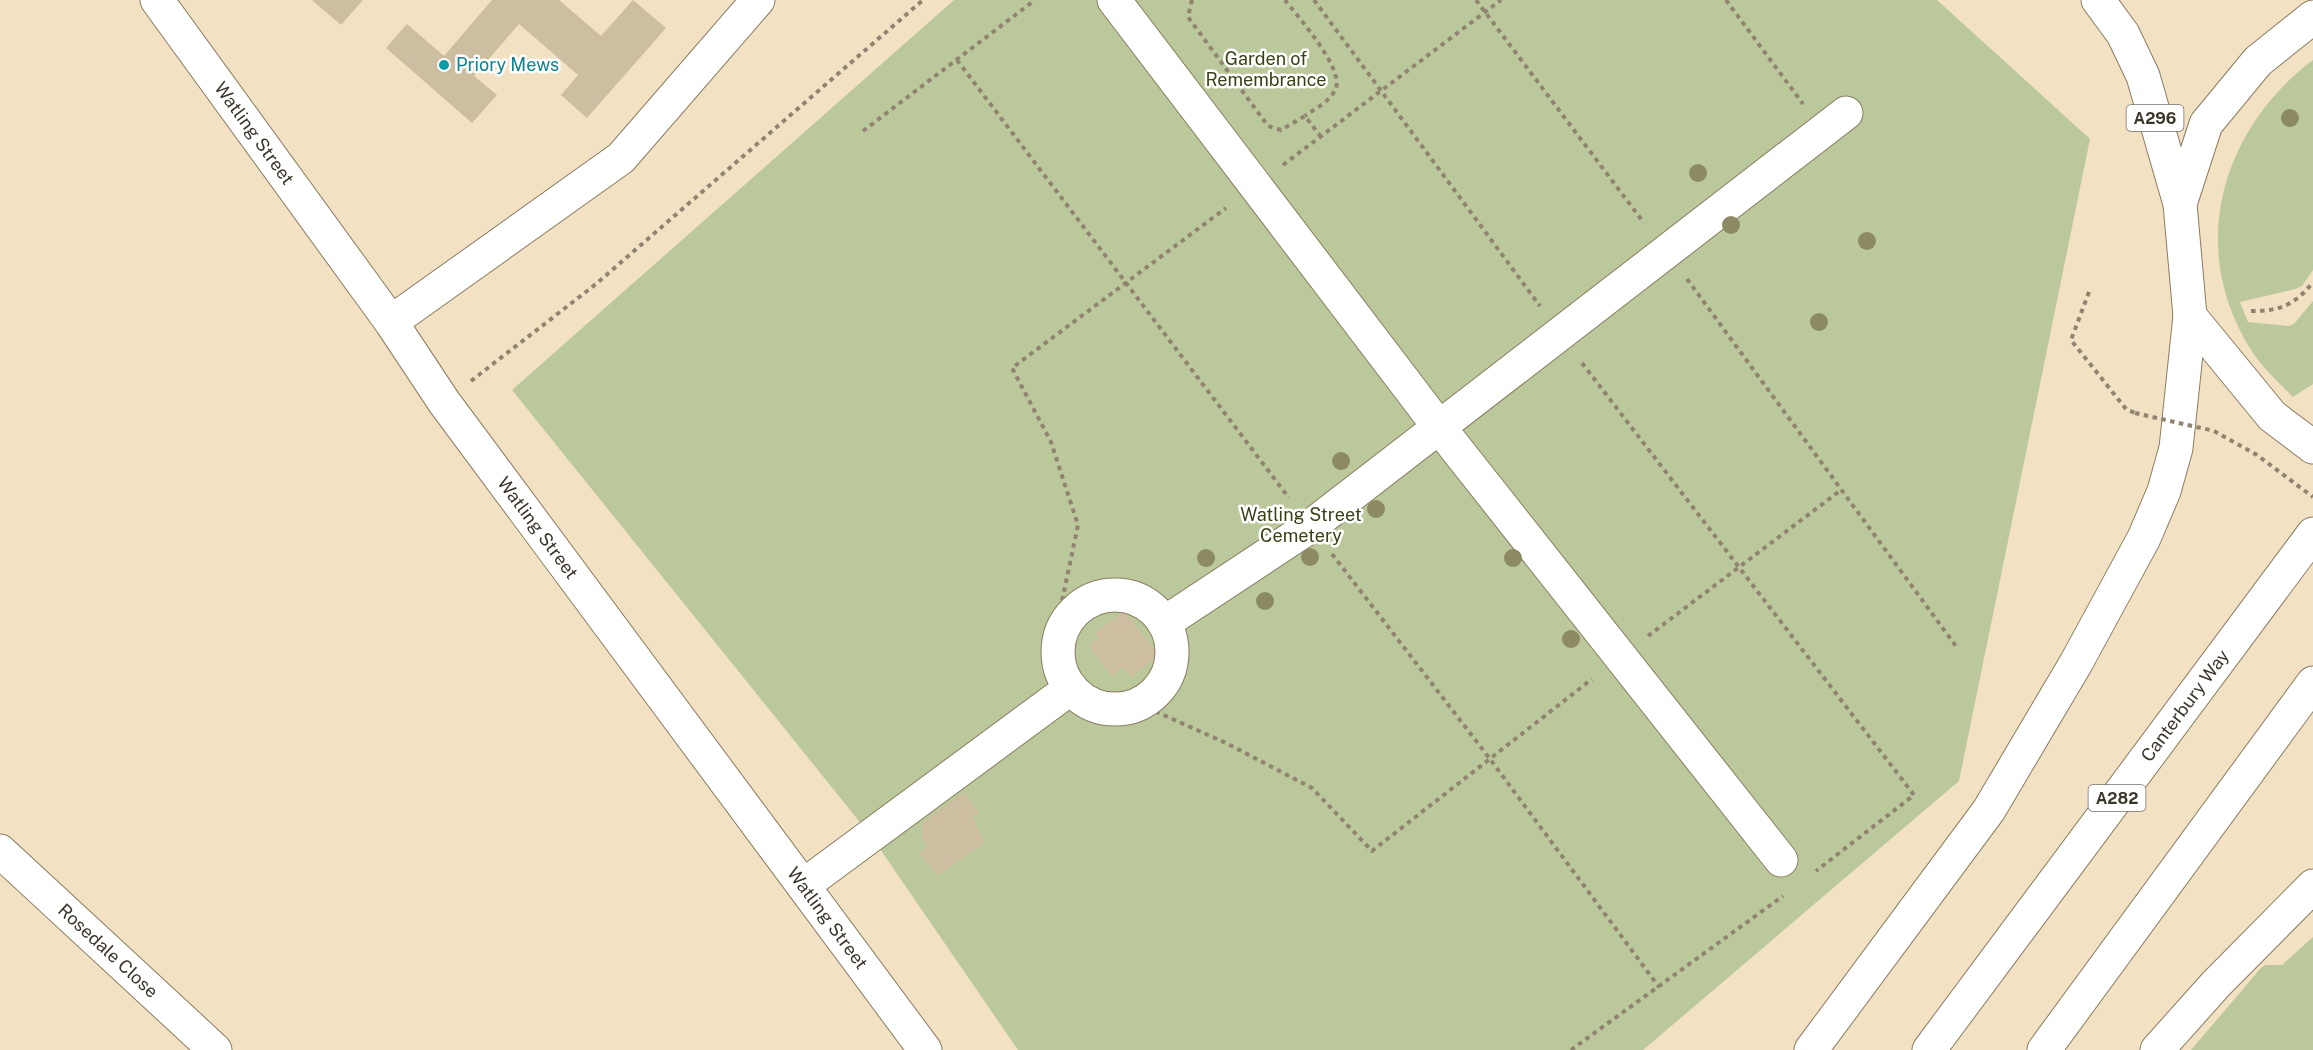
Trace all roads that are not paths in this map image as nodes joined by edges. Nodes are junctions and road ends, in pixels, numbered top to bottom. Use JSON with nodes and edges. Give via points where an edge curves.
{"nodes":[{"id":1,"x":157,"y":0,"type":"edge"},
{"id":2,"x":758,"y":0,"type":"edge"},
{"id":3,"x":1114,"y":0,"type":"edge"},
{"id":4,"x":2098,"y":0,"type":"edge"},
{"id":5,"x":2313,"y":16,"type":"edge"},
{"id":6,"x":1835,"y":122,"type":"road end"},
{"id":7,"x":2180,"y":204,"type":"junction"},
{"id":8,"x":2190,"y":316,"type":"junction"},
{"id":9,"x":391,"y":322,"type":"junction"},
{"id":10,"x":1439,"y":427,"type":"junction"},
{"id":11,"x":2313,"y":447,"type":"edge"},
{"id":12,"x":2313,"y":534,"type":"edge"},
{"id":13,"x":1164,"y":623,"type":"junction"},
{"id":14,"x":2313,"y":683,"type":"edge"},
{"id":15,"x":1071,"y":688,"type":"junction"},
{"id":16,"x":0,"y":851,"type":"edge"},
{"id":17,"x":1781,"y":860,"type":"road end"},
{"id":18,"x":804,"y":885,"type":"junction"},
{"id":19,"x":2313,"y":886,"type":"edge"},
{"id":20,"x":215,"y":1050,"type":"edge"},
{"id":21,"x":925,"y":1050,"type":"edge"},
{"id":22,"x":1811,"y":1050,"type":"edge"},
{"id":23,"x":1929,"y":1050,"type":"edge"},
{"id":24,"x":2044,"y":1050,"type":"edge"},
{"id":25,"x":2157,"y":1050,"type":"edge"}],
"edges":[{"from":1,"to":9,"type":"main road","name":"Watling Street"},
{"from":2,"to":9,"type":"main road","via":[[621,158]]},
{"from":3,"to":10,"type":"main road"},
{"from":4,"to":7,"type":"main road","number":"A296","via":[[2123,34],[2143,76]]},
{"from":5,"to":7,"type":"main road","via":[[2258,61],[2205,124]]},
{"from":6,"to":10,"type":"main road"},
{"from":7,"to":8,"type":"main road"},
{"from":8,"to":11,"type":"main road","via":[[2272,416]]},
{"from":8,"to":22,"type":"main road","via":[[2176,448],[2164,491],[2144,538],[1989,810]]},
{"from":9,"to":18,"type":"main road","name":"Watling Street","via":[[444,402]]},
{"from":10,"to":13,"type":"main road","via":[[1311,526]]},
{"from":10,"to":17,"type":"main road"},
{"from":12,"to":23,"type":"main road","name":"Canterbury Way","number":"A282"},
{"from":13,"to":15,"type":"main road","via":[[1172,641],[1170,669],[1161,686],[1139,704],[1120,709],[1100,707],[1082,699]]},
{"from":13,"to":15,"type":"main road","via":[[1160,615],[1138,599],[1121,595],[1103,595],[1079,607],[1059,636],[1060,670]]},
{"from":14,"to":24,"type":"main road"},
{"from":15,"to":18,"type":"main road"},
{"from":16,"to":20,"type":"main road","name":"Rosedale Close"},
{"from":18,"to":21,"type":"main road","name":"Watling Street"},
{"from":19,"to":25,"type":"main road"}]}
